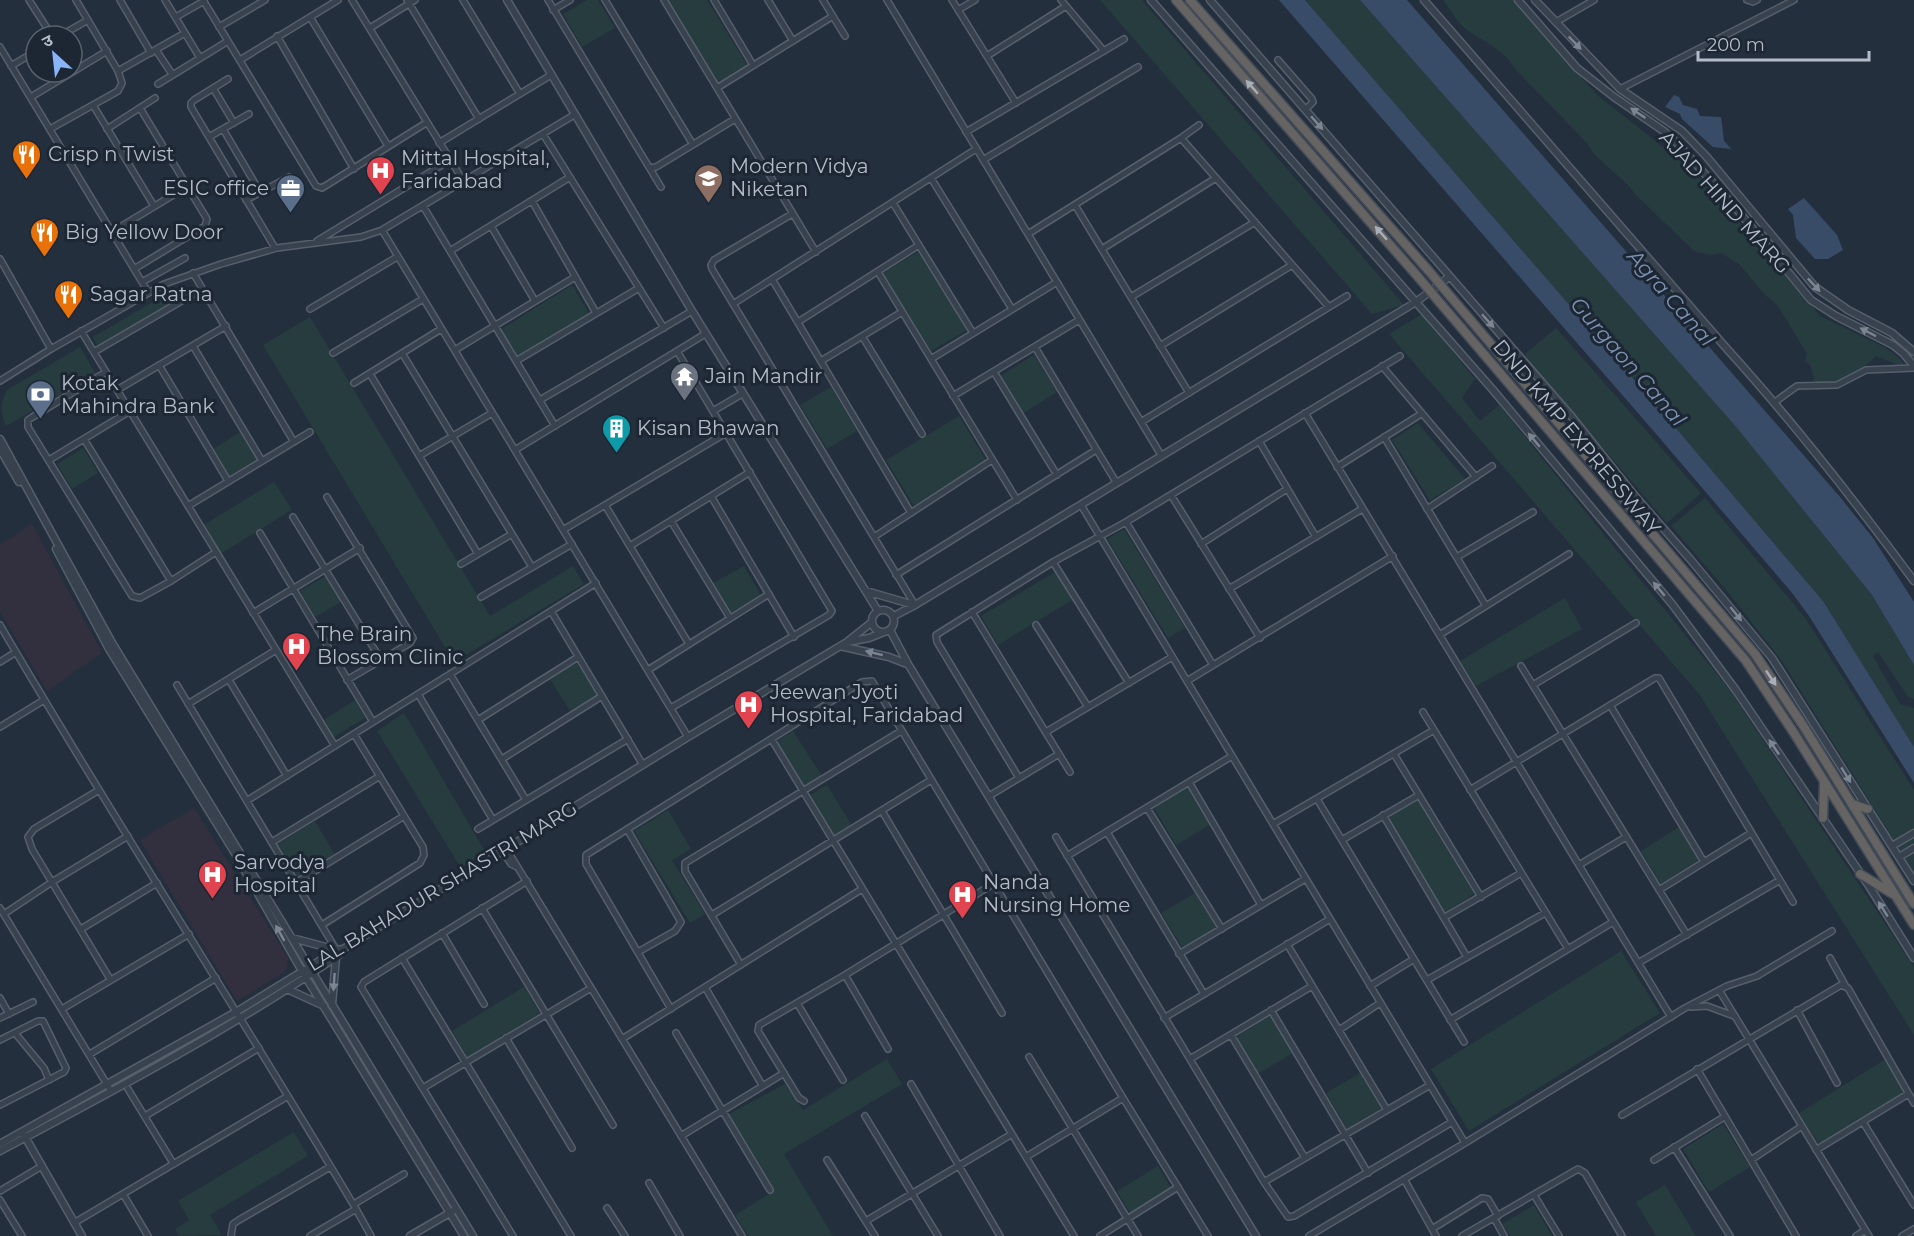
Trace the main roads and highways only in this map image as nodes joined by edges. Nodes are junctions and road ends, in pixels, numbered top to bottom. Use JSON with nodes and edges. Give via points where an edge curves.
{"nodes":[{"id":1,"x":1176,"y":0,"type":"edge"},
{"id":2,"x":1190,"y":0,"type":"edge"},
{"id":3,"x":1824,"y":783,"type":"junction"},
{"id":4,"x":1852,"y":804,"type":"junction"},
{"id":5,"x":1868,"y":809,"type":"road end"},
{"id":6,"x":1823,"y":818,"type":"road end"},
{"id":7,"x":1860,"y":874,"type":"road end"},
{"id":8,"x":1896,"y":896,"type":"junction"},
{"id":9,"x":1914,"y":904,"type":"edge"},
{"id":10,"x":1914,"y":925,"type":"edge"}],
"edges":[{"from":3,"to":1,"type":"highway","name":"DND KMP EXPRESSWAY","one_way":true,"bridge":true,"via":[[1746,661]]},
{"from":2,"to":4,"type":"highway","name":"DND KMP EXPRESSWAY","one_way":true,"bridge":true,"via":[[1428,270],[1755,654]]},
{"from":3,"to":6,"type":"highway"},
{"from":3,"to":8,"type":"highway","name":"DND KMP EXPRESSWAY"},
{"from":4,"to":5,"type":"highway"},
{"from":4,"to":9,"type":"highway","name":"DND KMP EXPRESSWAY"},
{"from":7,"to":8,"type":"highway"},
{"from":8,"to":10,"type":"highway","name":"DND KMP EXPRESSWAY"}]}
